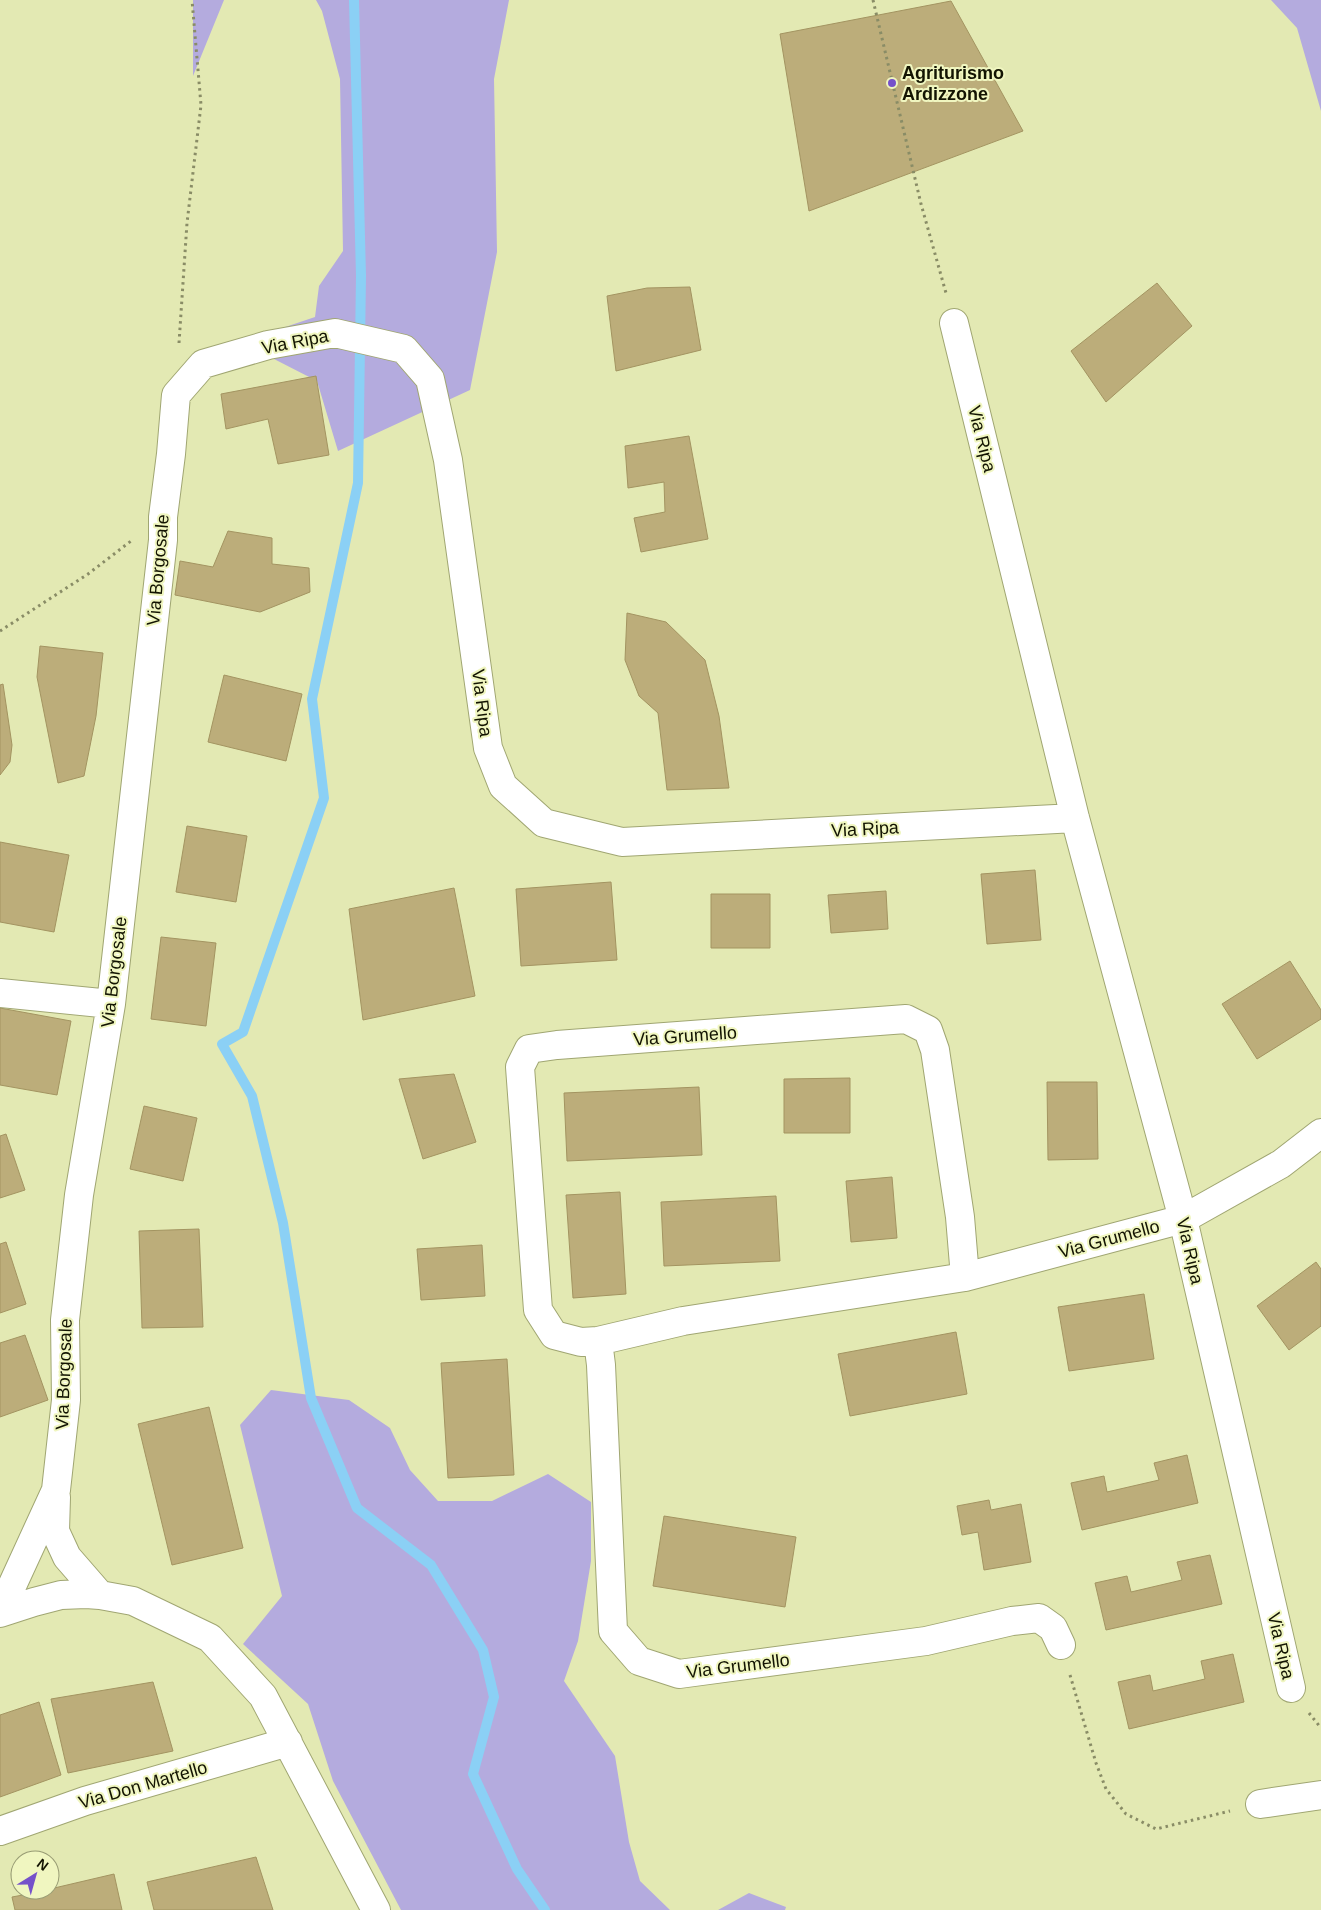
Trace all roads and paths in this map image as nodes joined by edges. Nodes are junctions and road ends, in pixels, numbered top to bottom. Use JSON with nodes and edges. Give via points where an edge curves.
{"nodes":[{"id":1,"x":192,"y":0,"type":"edge"},
{"id":2,"x":873,"y":0,"type":"edge"},
{"id":3,"x":954,"y":323,"type":"joint"},
{"id":4,"x":179,"y":348,"type":"dead end"},
{"id":5,"x":172,"y":454,"type":"joint"},
{"id":6,"x":163,"y":517,"type":"junction"},
{"id":7,"x":0,"y":631,"type":"edge"},
{"id":8,"x":1074,"y":818,"type":"junction"},
{"id":9,"x":0,"y":993,"type":"edge"},
{"id":10,"x":111,"y":1004,"type":"junction"},
{"id":11,"x":1321,"y":1132,"type":"edge"},
{"id":12,"x":1183,"y":1219,"type":"junction"},
{"id":13,"x":965,"y":1277,"type":"junction"},
{"id":14,"x":598,"y":1341,"type":"junction"},
{"id":15,"x":56,"y":1490,"type":"junction"},
{"id":16,"x":100,"y":1595,"type":"junction"},
{"id":17,"x":0,"y":1613,"type":"edge"},
{"id":18,"x":1061,"y":1645,"type":"joint"},
{"id":19,"x":1291,"y":1688,"type":"dead end"},
{"id":20,"x":288,"y":1742,"type":"junction"},
{"id":21,"x":1321,"y":1795,"type":"edge"},
{"id":22,"x":1260,"y":1804,"type":"joint"},
{"id":23,"x":0,"y":1831,"type":"edge"},
{"id":24,"x":376,"y":1910,"type":"edge"}],
"edges":[{"from":1,"to":4,"type":"path","via":[[201,105],[187,223]]},
{"from":2,"to":3,"type":"path","via":[[921,204]]},
{"from":3,"to":8,"type":"street","name":"Via Ripa"},
{"from":5,"to":6,"type":"street","name":"Via Borgosale"},
{"from":5,"to":8,"type":"street","name":"Via Ripa","via":[[176,395],[203,364],[268,345],[336,333],[404,349],[430,379],[448,460],[488,748],[503,786],[544,823],[622,842]]},
{"from":6,"to":7,"type":"path","via":[[88,574]]},
{"from":6,"to":10,"type":"street","name":"Via Borgosale"},
{"from":8,"to":12,"type":"street","name":"Via Ripa"},
{"from":9,"to":10,"type":"street"},
{"from":10,"to":15,"type":"street","name":"Via Borgosale","via":[[79,1195],[65,1320],[66,1400]]},
{"from":11,"to":12,"type":"street","name":"Via Grumello","via":[[1281,1164]]},
{"from":12,"to":13,"type":"street","name":"Via Grumello"},
{"from":12,"to":19,"type":"street","name":"Via Ripa"},
{"from":13,"to":14,"type":"street","name":"Via Grumello","via":[[683,1321]]},
{"from":13,"to":14,"type":"street","name":"Via Grumello","via":[[960,1217],[935,1050],[928,1030],[906,1019],[529,1049],[520,1067],[538,1310],[554,1335],[581,1342]]},
{"from":14,"to":18,"type":"street","name":"Via Grumello","via":[[613,1631],[639,1661],[679,1674],[926,1641],[1039,1618],[1053,1628]]},
{"from":15,"to":16,"type":"street","name":"Via Borgosale","via":[[55,1531],[67,1557]]},
{"from":15,"to":17,"type":"street","name":"Via Borgosale"},
{"from":16,"to":17,"type":"street","via":[[61,1595]]},
{"from":16,"to":20,"type":"street","via":[[133,1601],[210,1638],[263,1696]]},
{"from":18,"to":22,"type":"path","via":[[1106,1789],[1126,1814],[1156,1829]]},
{"from":20,"to":23,"type":"street","name":"Via Don Martello","via":[[85,1801]]},
{"from":20,"to":24,"type":"street"},
{"from":21,"to":22,"type":"street"}]}
